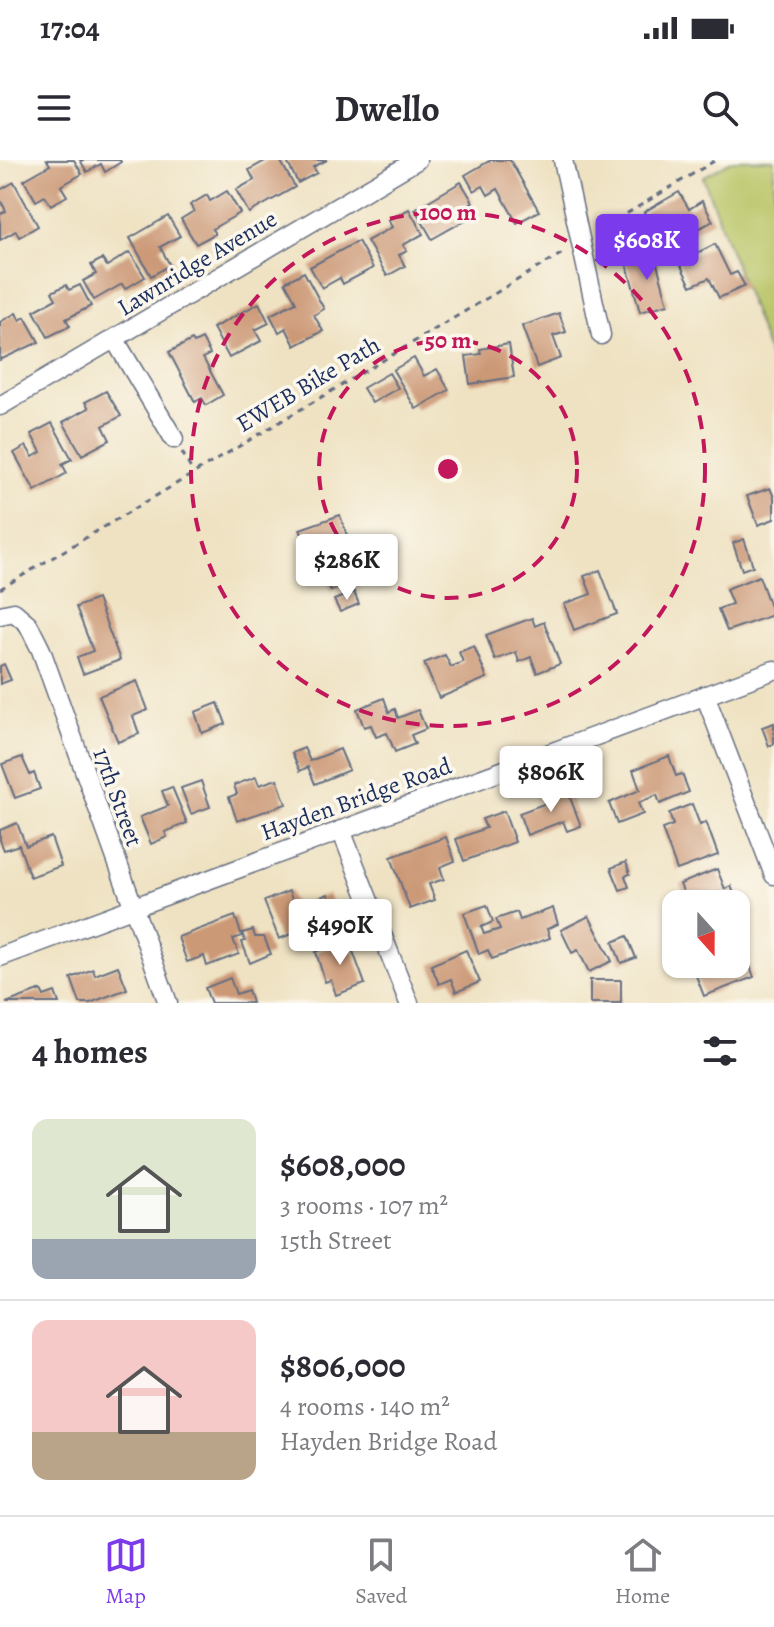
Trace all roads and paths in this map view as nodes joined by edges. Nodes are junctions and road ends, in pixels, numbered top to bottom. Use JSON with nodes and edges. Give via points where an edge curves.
{"nodes":[{"id":1,"x":417,"y":160,"type":"edge"},
{"id":2,"x":563,"y":160,"type":"edge"},
{"id":3,"x":716,"y":160,"type":"edge"},
{"id":4,"x":582,"y":241,"type":"junction"},
{"id":5,"x":601,"y":335,"type":"dead end"},
{"id":6,"x":115,"y":340,"type":"junction"},
{"id":7,"x":0,"y":406,"type":"edge"},
{"id":8,"x":174,"y":439,"type":"joint"},
{"id":9,"x":193,"y":473,"type":"junction"},
{"id":10,"x":0,"y":589,"type":"edge"},
{"id":11,"x":7,"y":614,"type":"edge"},
{"id":12,"x":774,"y":670,"type":"edge"},
{"id":13,"x":705,"y":695,"type":"junction"},
{"id":14,"x":341,"y":830,"type":"junction"},
{"id":15,"x":774,"y":875,"type":"edge"},
{"id":16,"x":132,"y":908,"type":"junction"},
{"id":17,"x":0,"y":957,"type":"edge"},
{"id":18,"x":168,"y":1003,"type":"edge"},
{"id":19,"x":409,"y":1003,"type":"edge"}],
"edges":[{"from":1,"to":6,"type":"street","name":"Lawnridge Avenue"},
{"from":2,"to":4,"type":"street"},
{"from":3,"to":4,"type":"path","name":"EWEB Bike Path"},
{"from":4,"to":5,"type":"street"},
{"from":4,"to":9,"type":"path","name":"EWEB Bike Path"},
{"from":6,"to":7,"type":"street","name":"Lawnridge Avenue"},
{"from":6,"to":8,"type":"street"},
{"from":8,"to":9,"type":"path"},
{"from":9,"to":10,"type":"path","name":"EWEB Bike Path"},
{"from":11,"to":16,"type":"street","name":"17th Street","via":[[28,624],[41,650]]},
{"from":12,"to":13,"type":"street","name":"Hayden Bridge Road"},
{"from":13,"to":14,"type":"street","name":"Hayden Bridge Road"},
{"from":13,"to":15,"type":"street"},
{"from":14,"to":16,"type":"street","name":"Hayden Bridge Road"},
{"from":14,"to":19,"type":"street"},
{"from":16,"to":17,"type":"street","name":"Hayden Bridge Road"},
{"from":16,"to":18,"type":"street","name":"17th Street"}]}
